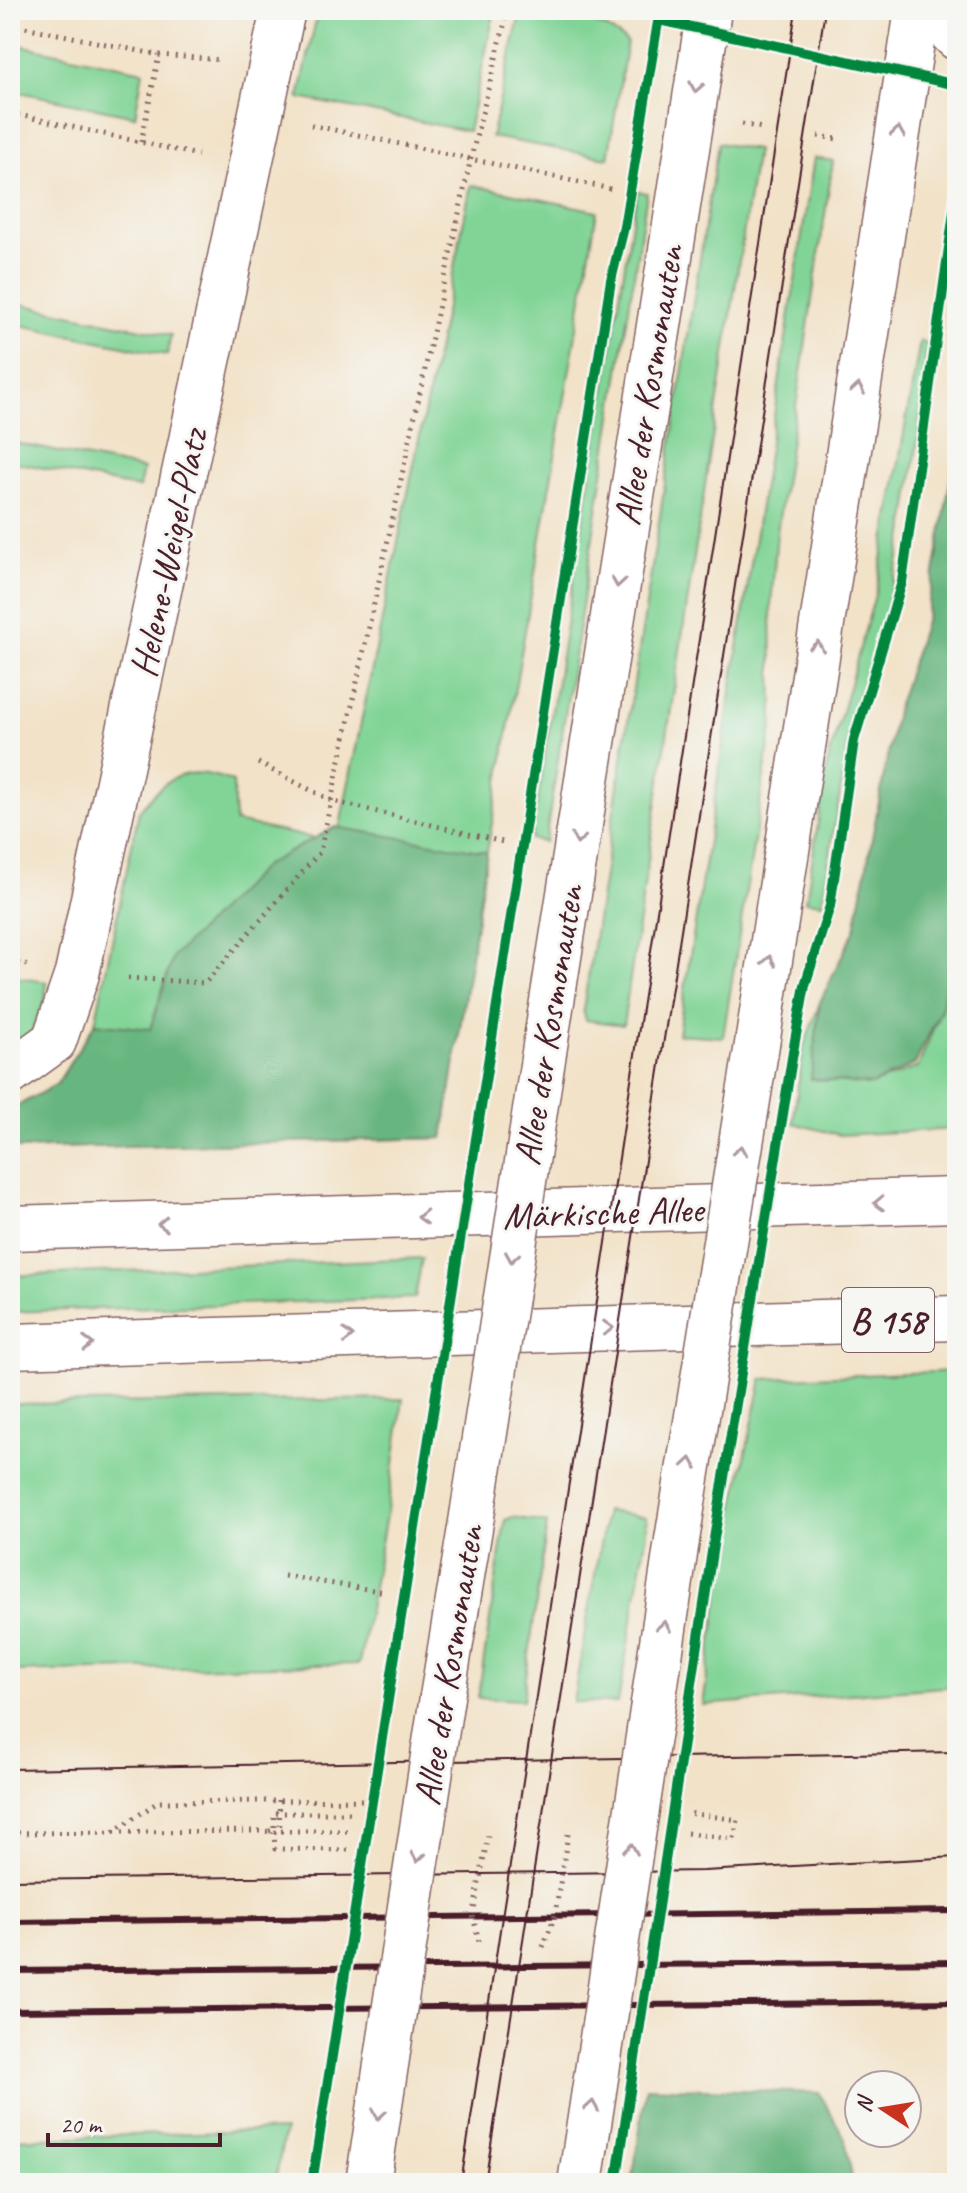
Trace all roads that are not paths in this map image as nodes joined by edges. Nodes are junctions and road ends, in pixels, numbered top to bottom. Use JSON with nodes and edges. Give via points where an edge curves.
{"nodes":[{"id":1,"x":283,"y":10,"type":"edge"},
{"id":2,"x":709,"y":10,"type":"edge"},
{"id":3,"x":917,"y":10,"type":"edge"},
{"id":4,"x":928,"y":10,"type":"edge"},
{"id":5,"x":957,"y":38,"type":"edge"},
{"id":6,"x":10,"y":1073,"type":"edge"},
{"id":7,"x":957,"y":1200,"type":"edge"},
{"id":8,"x":10,"y":1228,"type":"edge"},
{"id":9,"x":957,"y":1318,"type":"edge"},
{"id":10,"x":10,"y":1346,"type":"edge"},
{"id":11,"x":368,"y":2183,"type":"edge"},
{"id":12,"x":580,"y":2183,"type":"edge"}],
"edges":[{"from":1,"to":6,"type":"main road","name":"Helene-Weigel-Platz","via":[[77,974],[54,1041]]},
{"from":2,"to":11,"type":"main road","name":"Allee der Kosmonauten","one_way":true,"bridge":true},
{"from":12,"to":3,"type":"main road","one_way":true,"bridge":true},
{"from":4,"to":5,"type":"main road"},
{"from":7,"to":8,"type":"main road","name":"Märkische Allee","one_way":true},
{"from":10,"to":9,"type":"main road","number":"B 158","one_way":true}]}
